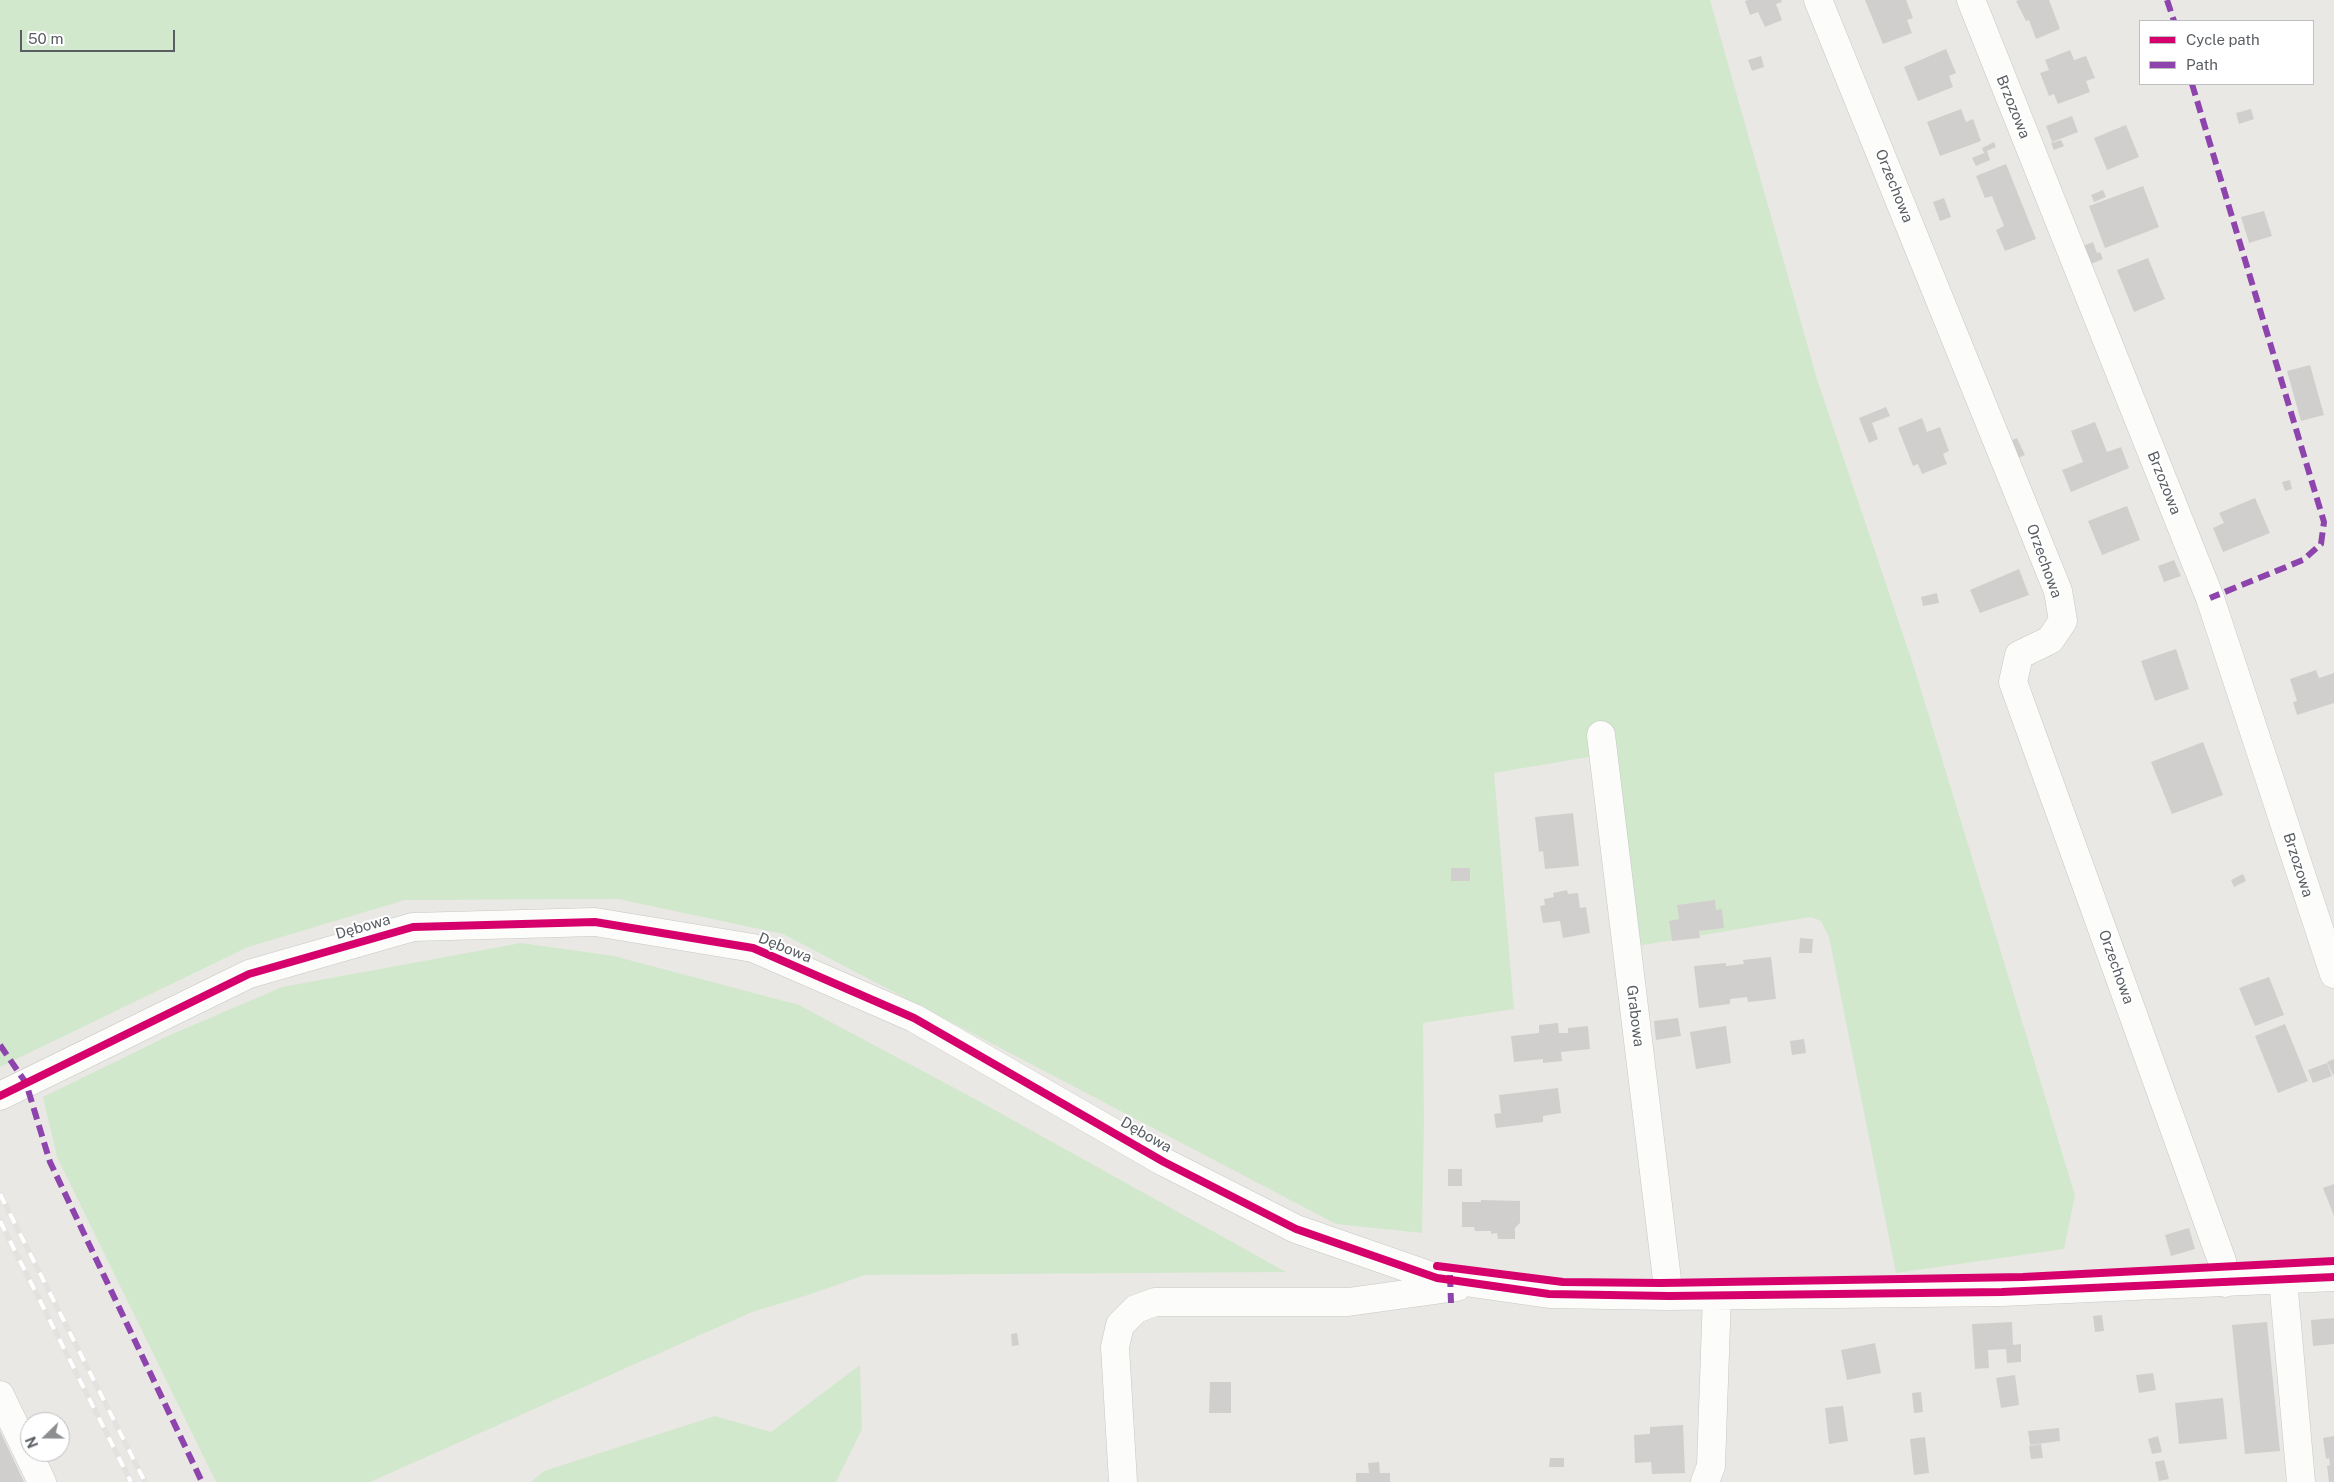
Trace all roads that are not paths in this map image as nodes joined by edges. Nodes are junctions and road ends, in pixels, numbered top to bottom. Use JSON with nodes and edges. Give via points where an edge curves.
{"nodes":[{"id":1,"x":1818,"y":0,"type":"edge"},
{"id":2,"x":1971,"y":0,"type":"edge"},
{"id":3,"x":1601,"y":735,"type":"dead end"},
{"id":4,"x":2334,"y":974,"type":"edge"},
{"id":5,"x":0,"y":1096,"type":"edge"},
{"id":6,"x":2334,"y":1277,"type":"edge"},
{"id":7,"x":2283,"y":1280,"type":"junction"},
{"id":8,"x":2225,"y":1283,"type":"junction"},
{"id":9,"x":1481,"y":1284,"type":"junction"},
{"id":10,"x":1717,"y":1295,"type":"junction"},
{"id":11,"x":1669,"y":1296,"type":"junction"},
{"id":12,"x":0,"y":1395,"type":"edge"},
{"id":13,"x":42,"y":1482,"type":"edge"},
{"id":14,"x":1123,"y":1482,"type":"edge"},
{"id":15,"x":1705,"y":1482,"type":"edge"},
{"id":16,"x":2301,"y":1482,"type":"edge"}],
"edges":[{"from":1,"to":8,"type":"street","name":"Orzechowa","via":[[2058,591],[2063,621],[2050,640],[2020,655],[2013,682],[2222,1260]]},
{"from":2,"to":4,"type":"street","name":"Brzozowa","via":[[2210,598]]},
{"from":3,"to":11,"type":"street","name":"Grabowa"},
{"from":5,"to":9,"type":"street","name":"Dębowa","via":[[249,974],[413,927],[595,922],[753,948],[914,1018],[1164,1162],[1296,1229],[1437,1278]]},
{"from":6,"to":7,"type":"street","name":"Dębowa"},
{"from":7,"to":8,"type":"street","name":"Dębowa"},
{"from":7,"to":16,"type":"street"},
{"from":8,"to":10,"type":"street","name":"Dębowa","via":[[2002,1292]]},
{"from":9,"to":11,"type":"street","name":"Dębowa","via":[[1550,1294]]},
{"from":9,"to":14,"type":"street","via":[[1348,1302],[1155,1302],[1136,1309],[1120,1325],[1116,1347]]},
{"from":10,"to":11,"type":"street","name":"Dębowa"},
{"from":10,"to":15,"type":"street","via":[[1712,1466]]},
{"from":12,"to":13,"type":"street"}]}
